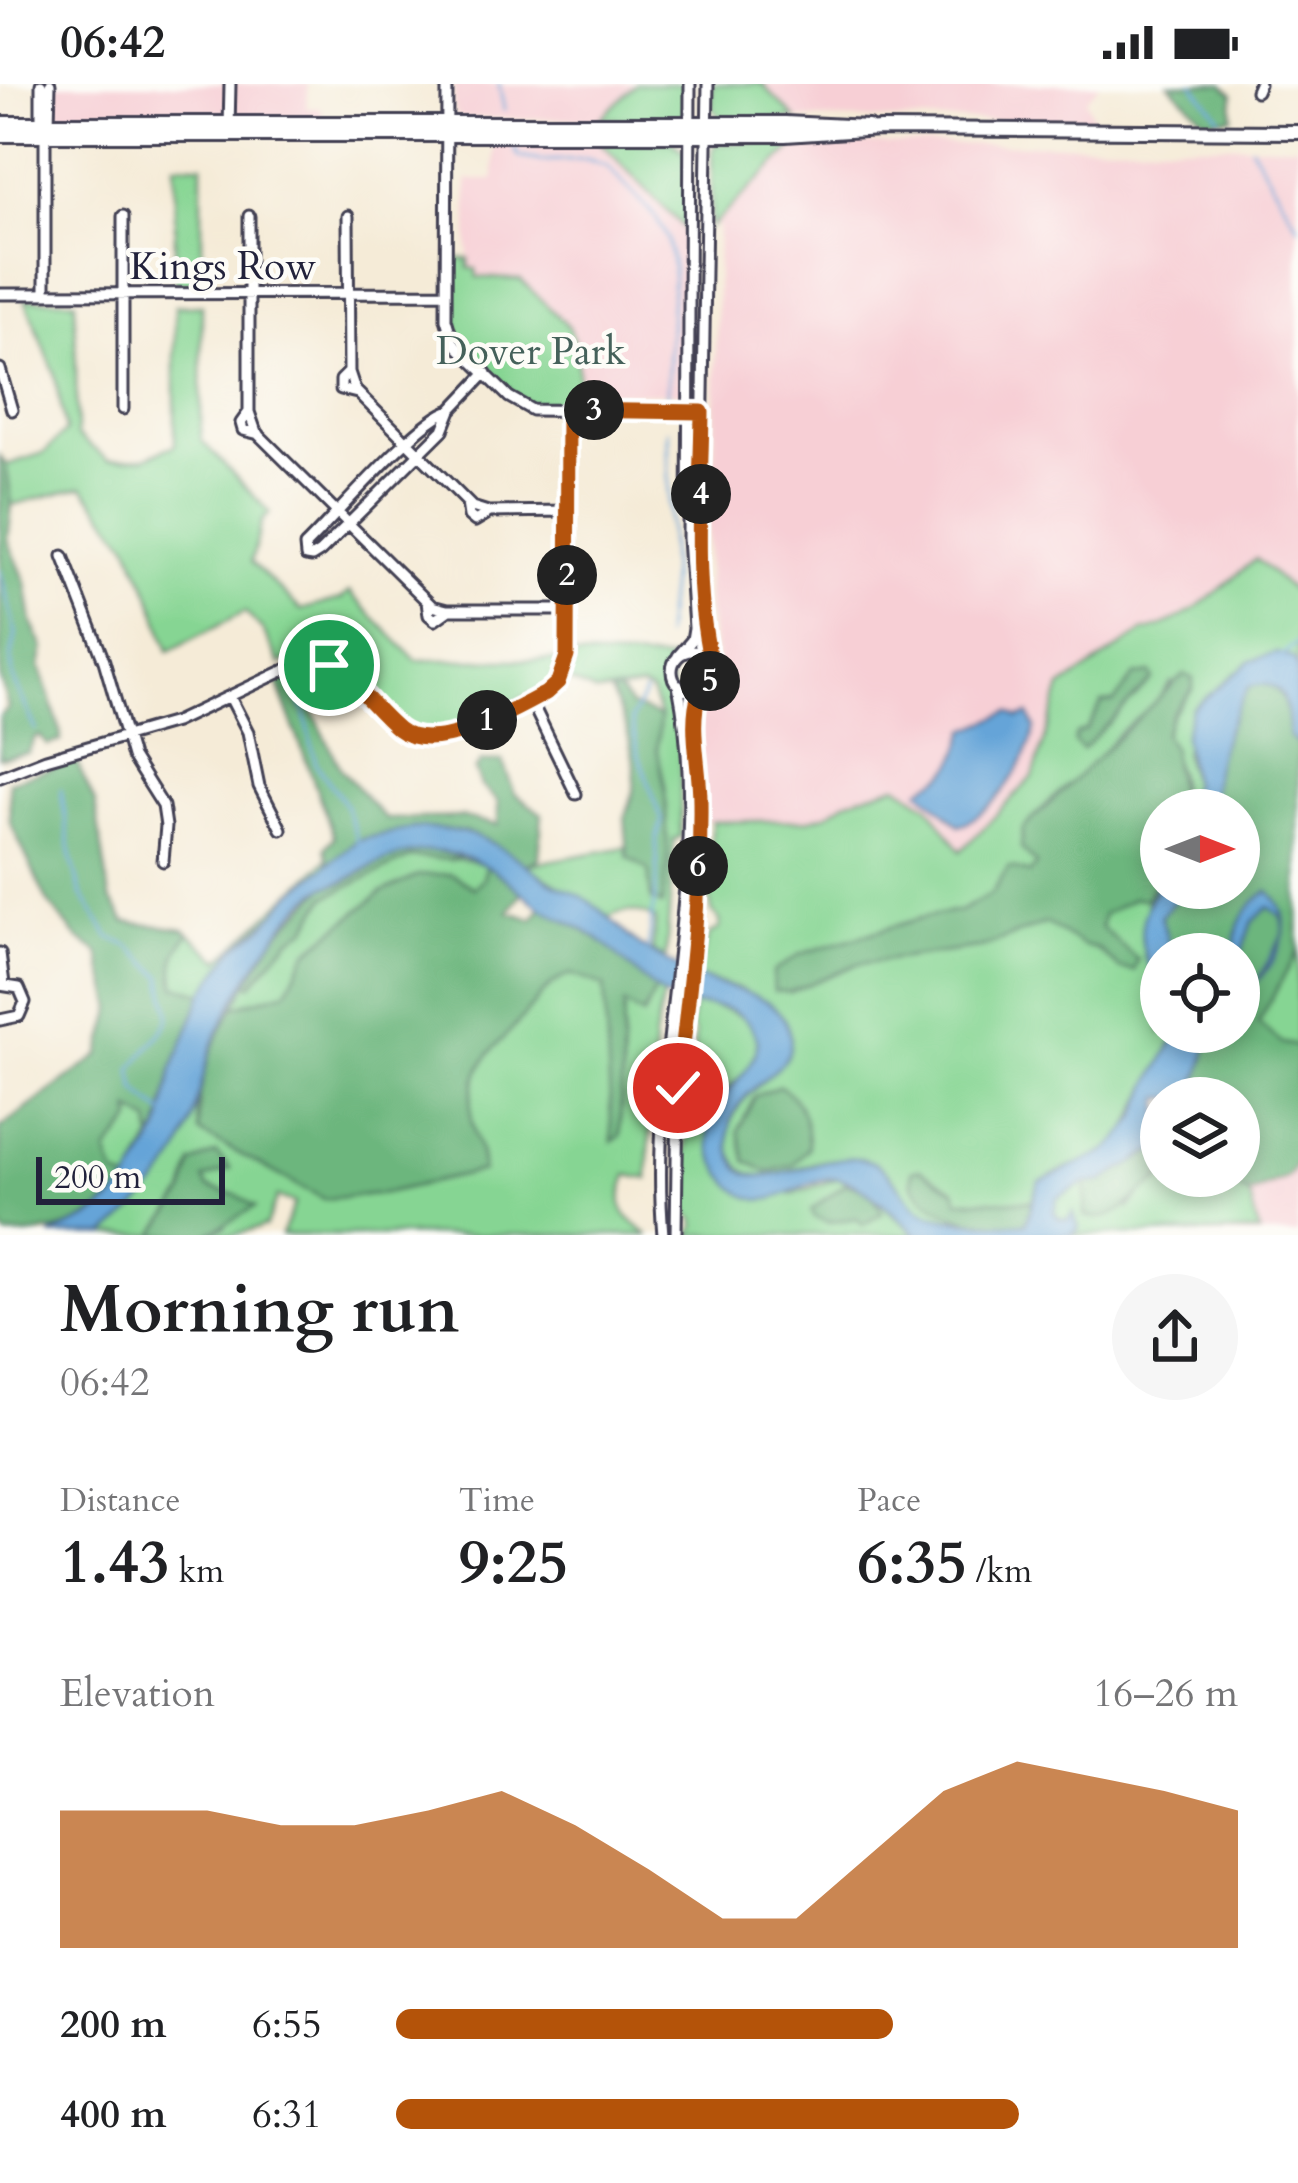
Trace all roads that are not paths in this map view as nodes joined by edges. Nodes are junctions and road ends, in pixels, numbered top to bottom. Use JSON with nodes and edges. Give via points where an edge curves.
{"nodes":[{"id":1,"x":40,"y":84,"type":"edge"},
{"id":2,"x":50,"y":84,"type":"edge"},
{"id":3,"x":230,"y":84,"type":"edge"},
{"id":4,"x":447,"y":84,"type":"edge"},
{"id":5,"x":690,"y":84,"type":"edge"},
{"id":6,"x":708,"y":84,"type":"edge"},
{"id":7,"x":0,"y":123,"type":"edge"},
{"id":8,"x":45,"y":127,"type":"junction"},
{"id":9,"x":446,"y":128,"type":"junction"},
{"id":10,"x":229,"y":129,"type":"junction"},
{"id":11,"x":689,"y":129,"type":"junction"},
{"id":12,"x":708,"y":129,"type":"junction"},
{"id":13,"x":1298,"y":132,"type":"edge"},
{"id":14,"x":0,"y":135,"type":"edge"},
{"id":15,"x":123,"y":216,"type":"dead end"},
{"id":16,"x":249,"y":216,"type":"dead end"},
{"id":17,"x":348,"y":217,"type":"dead end"},
{"id":18,"x":446,"y":293,"type":"junction"},
{"id":19,"x":0,"y":294,"type":"edge"},
{"id":20,"x":45,"y":294,"type":"junction"},
{"id":21,"x":123,"y":295,"type":"junction"},
{"id":22,"x":249,"y":295,"type":"junction"},
{"id":23,"x":349,"y":295,"type":"junction"},
{"id":24,"x":0,"y":369,"type":"edge"},
{"id":25,"x":486,"y":373,"type":"junction"},
{"id":26,"x":123,"y":409,"type":"dead end"},
{"id":27,"x":12,"y":410,"type":"dead end"},
{"id":28,"x":451,"y":410,"type":"junction"},
{"id":29,"x":568,"y":410,"type":"junction"},
{"id":30,"x":696,"y":412,"type":"junction"},
{"id":31,"x":408,"y":443,"type":"junction"},
{"id":32,"x":418,"y":454,"type":"junction"},
{"id":33,"x":567,"y":511,"type":"junction"},
{"id":34,"x":338,"y":514,"type":"junction"},
{"id":35,"x":348,"y":524,"type":"junction"},
{"id":36,"x":63,"y":556,"type":"dead end"},
{"id":37,"x":568,"y":610,"type":"junction"},
{"id":38,"x":678,"y":656,"type":"junction"},
{"id":39,"x":707,"y":657,"type":"junction"},
{"id":40,"x":678,"y":686,"type":"junction"},
{"id":41,"x":700,"y":690,"type":"junction"},
{"id":42,"x":230,"y":697,"type":"junction"},
{"id":43,"x":531,"y":701,"type":"junction"},
{"id":44,"x":127,"y":736,"type":"junction"},
{"id":45,"x":0,"y":777,"type":"edge"},
{"id":46,"x":576,"y":794,"type":"dead end"},
{"id":47,"x":280,"y":829,"type":"dead end"},
{"id":48,"x":163,"y":861,"type":"dead end"},
{"id":49,"x":0,"y":953,"type":"edge"},
{"id":50,"x":2,"y":984,"type":"edge"},
{"id":51,"x":0,"y":1020,"type":"edge"},
{"id":52,"x":663,"y":1235,"type":"edge"},
{"id":53,"x":676,"y":1235,"type":"edge"}],
"edges":[{"from":1,"to":8,"type":"street"},
{"from":2,"to":8,"type":"street"},
{"from":3,"to":10,"type":"street"},
{"from":4,"to":9,"type":"street"},
{"from":5,"to":11,"type":"street"},
{"from":6,"to":12,"type":"street"},
{"from":7,"to":8,"type":"main road"},
{"from":8,"to":10,"type":"main road"},
{"from":8,"to":14,"type":"main road"},
{"from":8,"to":20,"type":"street"},
{"from":9,"to":10,"type":"main road"},
{"from":9,"to":11,"type":"main road"},
{"from":9,"to":18,"type":"street"},
{"from":11,"to":12,"type":"main road"},
{"from":11,"to":30,"type":"street"},
{"from":12,"to":13,"type":"main road"},
{"from":12,"to":30,"type":"street"},
{"from":15,"to":21,"type":"street"},
{"from":16,"to":22,"type":"street"},
{"from":17,"to":23,"type":"street"},
{"from":18,"to":23,"type":"street","name":"Kings Row"},
{"from":18,"to":25,"type":"street","via":[[449,335]]},
{"from":19,"to":20,"type":"street","name":"Kings Row"},
{"from":20,"to":21,"type":"street","name":"Kings Row"},
{"from":21,"to":22,"type":"street","name":"Kings Row"},
{"from":21,"to":26,"type":"street"},
{"from":22,"to":23,"type":"street","name":"Kings Row"},
{"from":22,"to":34,"type":"street","via":[[249,412],[259,434]]},
{"from":23,"to":31,"type":"street","via":[[349,372],[357,393]]},
{"from":24,"to":27,"type":"street"},
{"from":25,"to":28,"type":"street"},
{"from":25,"to":29,"type":"street","via":[[524,407]]},
{"from":28,"to":31,"type":"street"},
{"from":28,"to":32,"type":"street"},
{"from":29,"to":30,"type":"street"},
{"from":29,"to":33,"type":"street"},
{"from":30,"to":38,"type":"street","via":[[688,538],[694,628]]},
{"from":30,"to":39,"type":"street"},
{"from":31,"to":32,"type":"street"},
{"from":31,"to":34,"type":"street"},
{"from":32,"to":33,"type":"street","via":[[467,503],[490,512]]},
{"from":32,"to":35,"type":"street"},
{"from":33,"to":37,"type":"street"},
{"from":34,"to":35,"type":"street"},
{"from":34,"to":35,"type":"street","via":[[305,546],[306,556]]},
{"from":35,"to":37,"type":"street","via":[[427,602],[449,610]]},
{"from":36,"to":44,"type":"street"},
{"from":37,"to":43,"type":"street","via":[[564,671]]},
{"from":38,"to":39,"type":"street"},
{"from":38,"to":40,"type":"street"},
{"from":39,"to":41,"type":"street","via":[[713,671]]},
{"from":40,"to":41,"type":"street"},
{"from":40,"to":52,"type":"street","via":[[686,755],[662,1125]]},
{"from":41,"to":53,"type":"street"},
{"from":42,"to":43,"type":"street","via":[[295,662],[321,662],[401,732],[424,740]]},
{"from":42,"to":44,"type":"street"},
{"from":42,"to":47,"type":"street"},
{"from":43,"to":46,"type":"street"},
{"from":44,"to":45,"type":"street"},
{"from":44,"to":48,"type":"street","via":[[164,806]]},
{"from":49,"to":50,"type":"street"},
{"from":50,"to":51,"type":"street","via":[[19,988],[25,1007],[15,1019]]}]}
